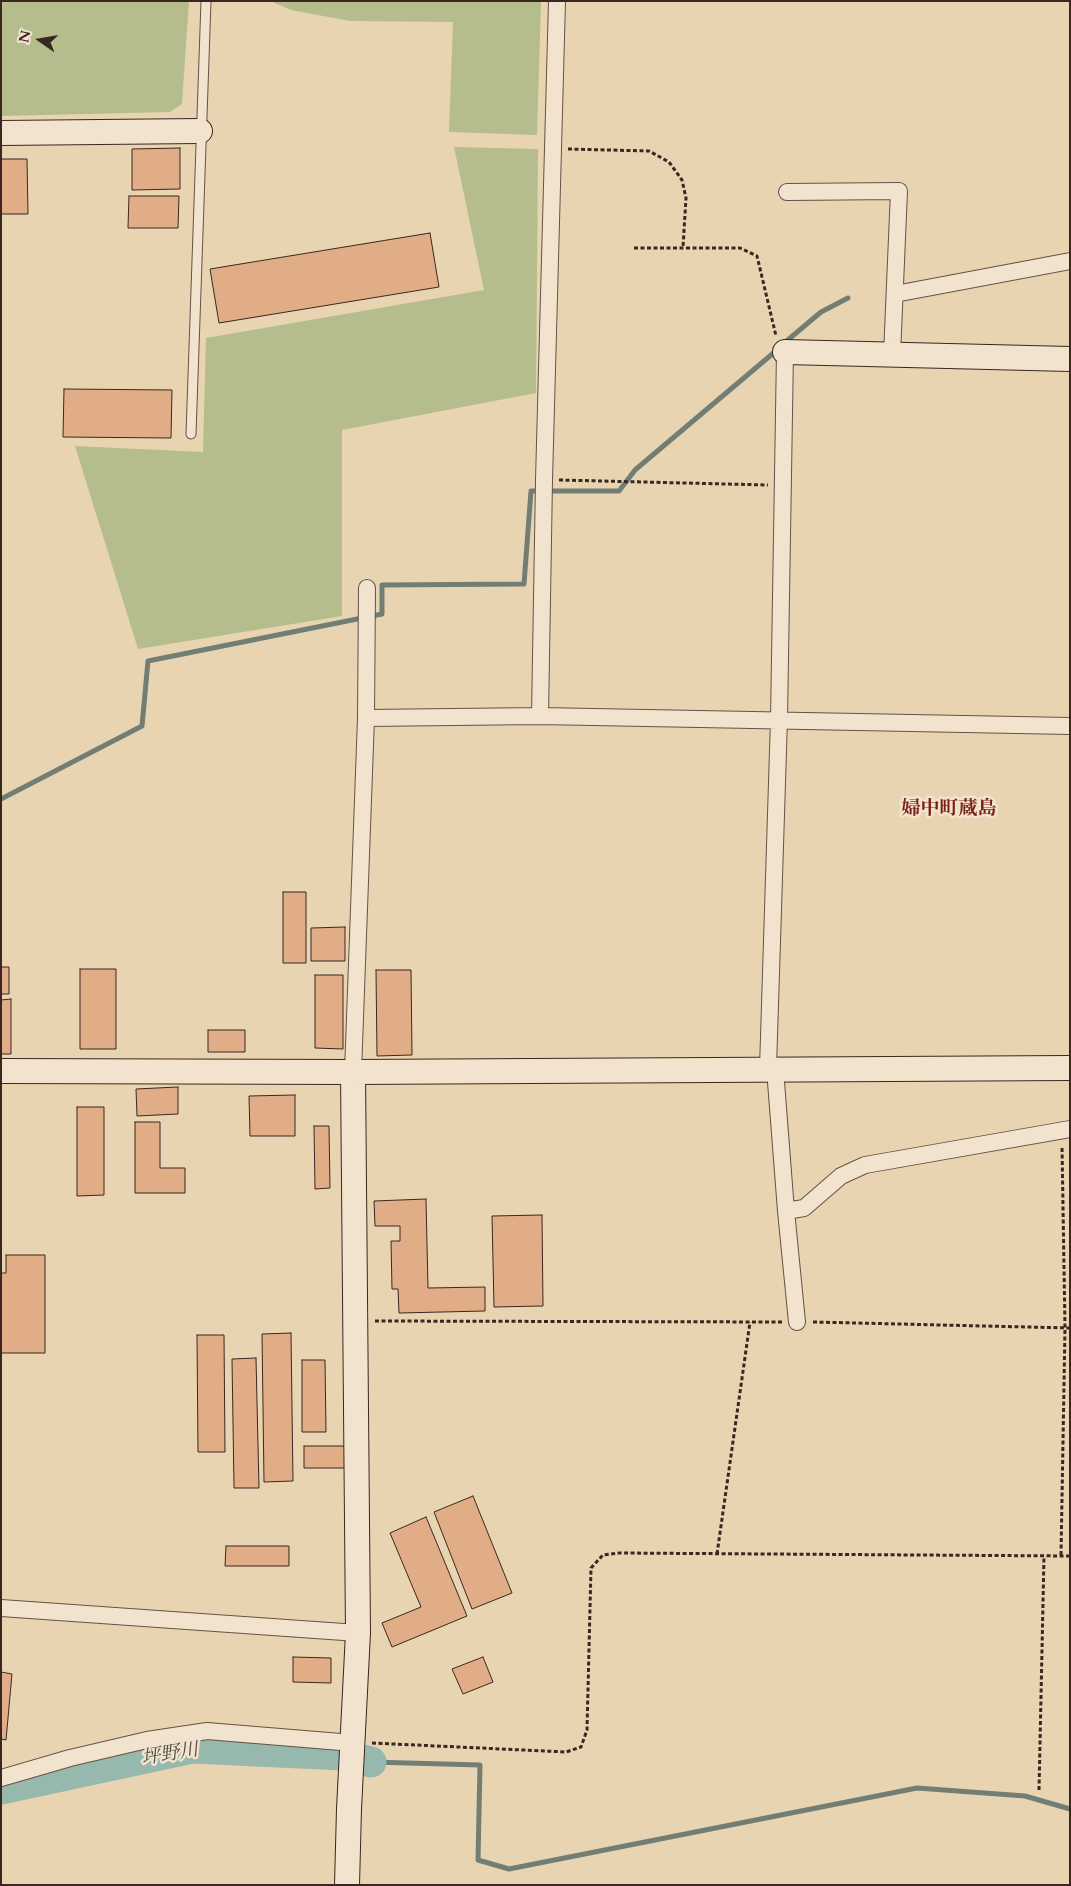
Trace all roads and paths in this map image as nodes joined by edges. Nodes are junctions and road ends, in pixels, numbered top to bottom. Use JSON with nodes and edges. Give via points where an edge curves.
{"nodes":[{"id":1,"x":206,"y":1,"type":"edge"},
{"id":2,"x":557,"y":1,"type":"edge"},
{"id":3,"x":200,"y":132,"type":"junction"},
{"id":4,"x":1,"y":134,"type":"edge"},
{"id":5,"x":553,"y":149,"type":"junction"},
{"id":6,"x":787,"y":192,"type":"dead end"},
{"id":7,"x":683,"y":247,"type":"junction"},
{"id":8,"x":634,"y":248,"type":"dead end"},
{"id":9,"x":1070,"y":261,"type":"edge"},
{"id":10,"x":895,"y":294,"type":"junction"},
{"id":11,"x":785,"y":352,"type":"junction"},
{"id":12,"x":892,"y":355,"type":"junction"},
{"id":13,"x":1070,"y":360,"type":"edge"},
{"id":14,"x":191,"y":434,"type":"dead end"},
{"id":15,"x":544,"y":480,"type":"junction"},
{"id":16,"x":783,"y":485,"type":"junction"},
{"id":17,"x":367,"y":588,"type":"dead end"},
{"id":18,"x":540,"y":716,"type":"junction"},
{"id":19,"x":366,"y":718,"type":"junction"},
{"id":20,"x":779,"y":719,"type":"junction"},
{"id":21,"x":1070,"y":726,"type":"edge"},
{"id":22,"x":772,"y":1068,"type":"junction"},
{"id":23,"x":1070,"y":1068,"type":"edge"},
{"id":24,"x":1,"y":1071,"type":"edge"},
{"id":25,"x":353,"y":1072,"type":"junction"},
{"id":26,"x":1066,"y":1129,"type":"edge"},
{"id":27,"x":786,"y":1212,"type":"junction"},
{"id":28,"x":357,"y":1321,"type":"junction"},
{"id":29,"x":750,"y":1322,"type":"junction"},
{"id":30,"x":797,"y":1322,"type":"junction"},
{"id":31,"x":1065,"y":1328,"type":"junction"},
{"id":32,"x":1070,"y":1328,"type":"edge"},
{"id":33,"x":717,"y":1554,"type":"junction"},
{"id":34,"x":1044,"y":1556,"type":"junction"},
{"id":35,"x":1061,"y":1556,"type":"junction"},
{"id":36,"x":1070,"y":1556,"type":"edge"},
{"id":37,"x":1,"y":1608,"type":"edge"},
{"id":38,"x":358,"y":1633,"type":"junction"},
{"id":39,"x":353,"y":1742,"type":"junction"},
{"id":40,"x":1,"y":1778,"type":"edge"},
{"id":41,"x":1039,"y":1790,"type":"dead end"},
{"id":42,"x":347,"y":1885,"type":"edge"}],
"edges":[{"from":1,"to":3,"type":"lane"},
{"from":2,"to":5,"type":"street"},
{"from":3,"to":4,"type":"street"},
{"from":3,"to":14,"type":"lane"},
{"from":5,"to":7,"type":"path","via":[[649,151],[669,162],[682,180],[686,198]]},
{"from":5,"to":15,"type":"street"},
{"from":6,"to":10,"type":"street","via":[[900,191]]},
{"from":7,"to":8,"type":"path"},
{"from":7,"to":11,"type":"path","via":[[740,248],[757,256],[775,334]]},
{"from":9,"to":10,"type":"street"},
{"from":10,"to":12,"type":"street"},
{"from":11,"to":12,"type":"street"},
{"from":11,"to":16,"type":"street"},
{"from":12,"to":13,"type":"street"},
{"from":15,"to":16,"type":"path"},
{"from":15,"to":18,"type":"street"},
{"from":16,"to":20,"type":"street"},
{"from":17,"to":19,"type":"street"},
{"from":18,"to":19,"type":"street"},
{"from":18,"to":20,"type":"street"},
{"from":19,"to":25,"type":"street"},
{"from":20,"to":21,"type":"street"},
{"from":20,"to":22,"type":"street"},
{"from":22,"to":23,"type":"street"},
{"from":22,"to":25,"type":"street"},
{"from":22,"to":27,"type":"street"},
{"from":24,"to":25,"type":"street"},
{"from":25,"to":28,"type":"street"},
{"from":26,"to":27,"type":"street","via":[[865,1165],[841,1176],[804,1208]]},
{"from":26,"to":31,"type":"path"},
{"from":27,"to":30,"type":"street"},
{"from":28,"to":29,"type":"path"},
{"from":28,"to":38,"type":"street"},
{"from":29,"to":30,"type":"path"},
{"from":29,"to":33,"type":"path"},
{"from":30,"to":31,"type":"path"},
{"from":31,"to":32,"type":"path"},
{"from":31,"to":35,"type":"path"},
{"from":33,"to":34,"type":"path"},
{"from":33,"to":39,"type":"path","via":[[619,1553],[603,1555],[591,1568],[587,1730],[581,1747],[566,1752]]},
{"from":34,"to":35,"type":"path"},
{"from":34,"to":41,"type":"path"},
{"from":35,"to":36,"type":"path"},
{"from":37,"to":38,"type":"street"},
{"from":38,"to":39,"type":"street"},
{"from":39,"to":40,"type":"street","via":[[207,1732],[128,1744]]},
{"from":39,"to":42,"type":"street"}]}
